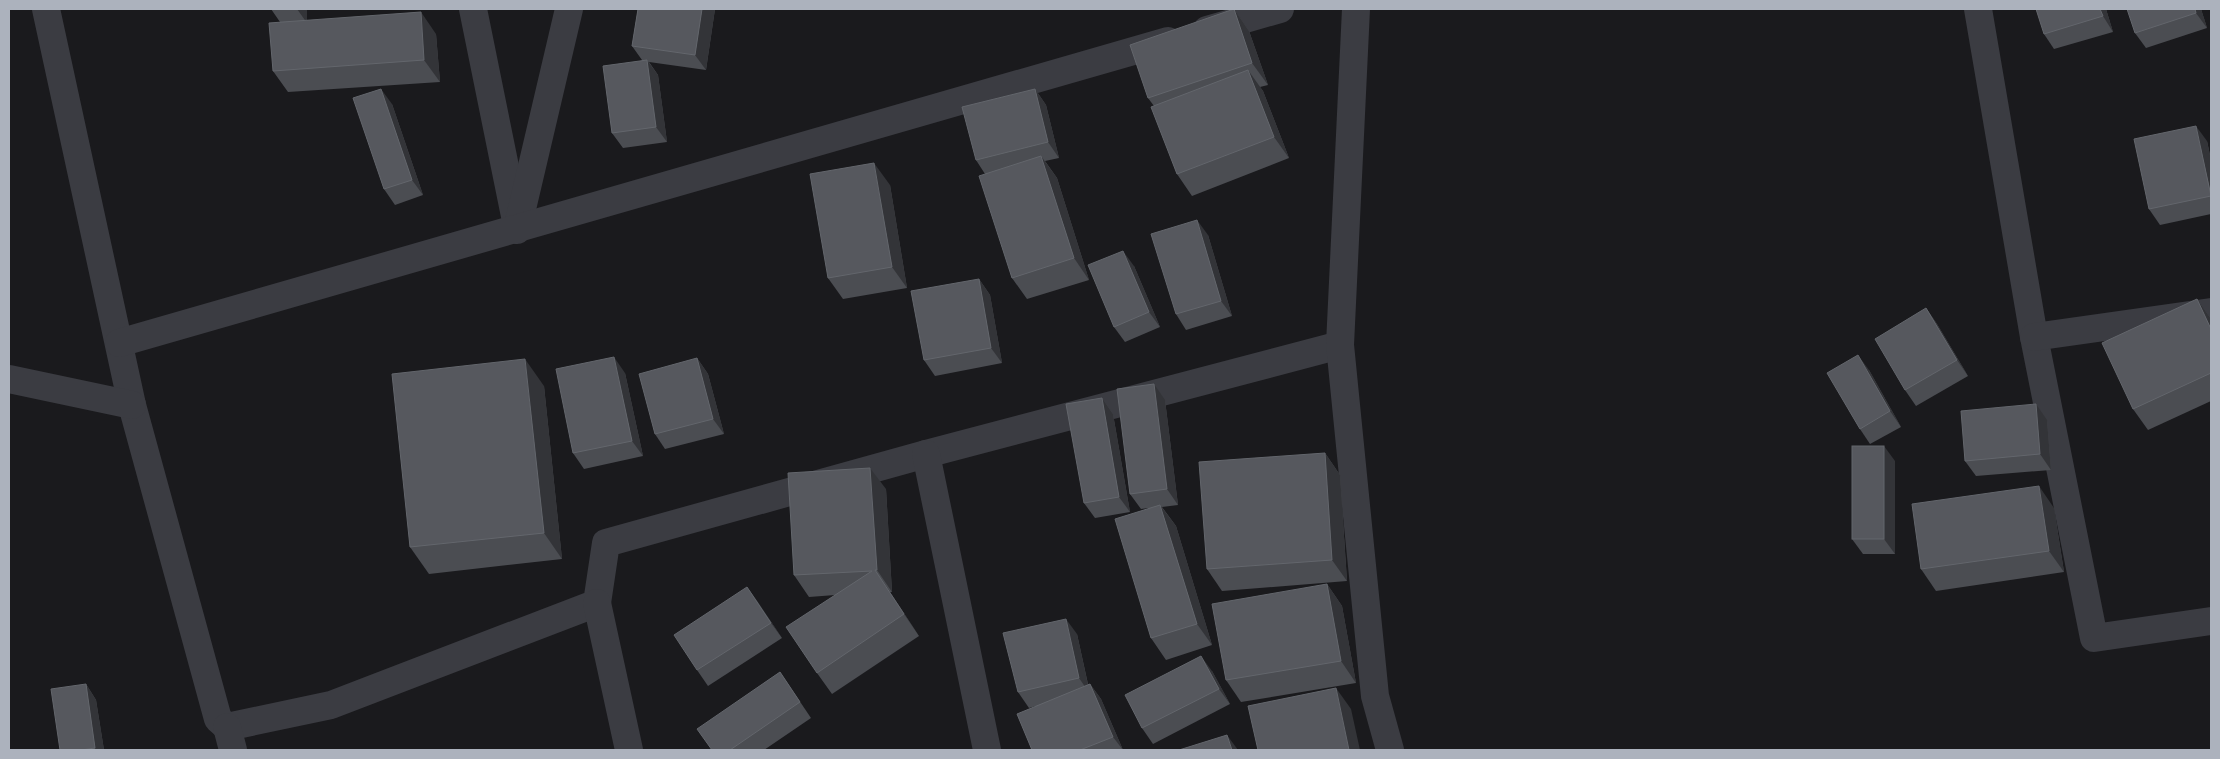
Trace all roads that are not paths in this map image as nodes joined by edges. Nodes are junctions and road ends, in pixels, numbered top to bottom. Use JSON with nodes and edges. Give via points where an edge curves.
{"nodes":[{"id":1,"x":46,"y":9,"type":"edge"},
{"id":2,"x":473,"y":9,"type":"edge"},
{"id":3,"x":569,"y":9,"type":"edge"},
{"id":4,"x":1280,"y":9,"type":"edge"},
{"id":5,"x":1356,"y":9,"type":"edge"},
{"id":6,"x":1978,"y":9,"type":"edge"},
{"id":7,"x":517,"y":230,"type":"junction"},
{"id":8,"x":2211,"y":312,"type":"edge"},
{"id":9,"x":2034,"y":337,"type":"junction"},
{"id":10,"x":119,"y":343,"type":"junction"},
{"id":11,"x":1340,"y":345,"type":"junction"},
{"id":12,"x":9,"y":379,"type":"edge"},
{"id":13,"x":132,"y":404,"type":"junction"},
{"id":14,"x":926,"y":454,"type":"junction"},
{"id":15,"x":597,"y":603,"type":"junction"},
{"id":16,"x":2211,"y":621,"type":"edge"},
{"id":17,"x":230,"y":738,"type":"edge"},
{"id":18,"x":629,"y":750,"type":"edge"},
{"id":19,"x":987,"y":750,"type":"edge"},
{"id":20,"x":1390,"y":750,"type":"edge"}],
"edges":[{"from":1,"to":10,"type":"street"},
{"from":2,"to":7,"type":"street"},
{"from":3,"to":7,"type":"street"},
{"from":4,"to":7,"type":"street"},
{"from":5,"to":11,"type":"street"},
{"from":6,"to":9,"type":"street"},
{"from":7,"to":10,"type":"street"},
{"from":8,"to":9,"type":"street"},
{"from":9,"to":16,"type":"street","via":[[2094,638]]},
{"from":10,"to":13,"type":"street"},
{"from":11,"to":14,"type":"street"},
{"from":11,"to":20,"type":"street","via":[[1375,696]]},
{"from":12,"to":13,"type":"street"},
{"from":13,"to":17,"type":"street","via":[[218,719]]},
{"from":14,"to":15,"type":"street","via":[[606,543]]},
{"from":14,"to":19,"type":"street"},
{"from":15,"to":17,"type":"street","via":[[331,705]]},
{"from":15,"to":18,"type":"street"}]}
